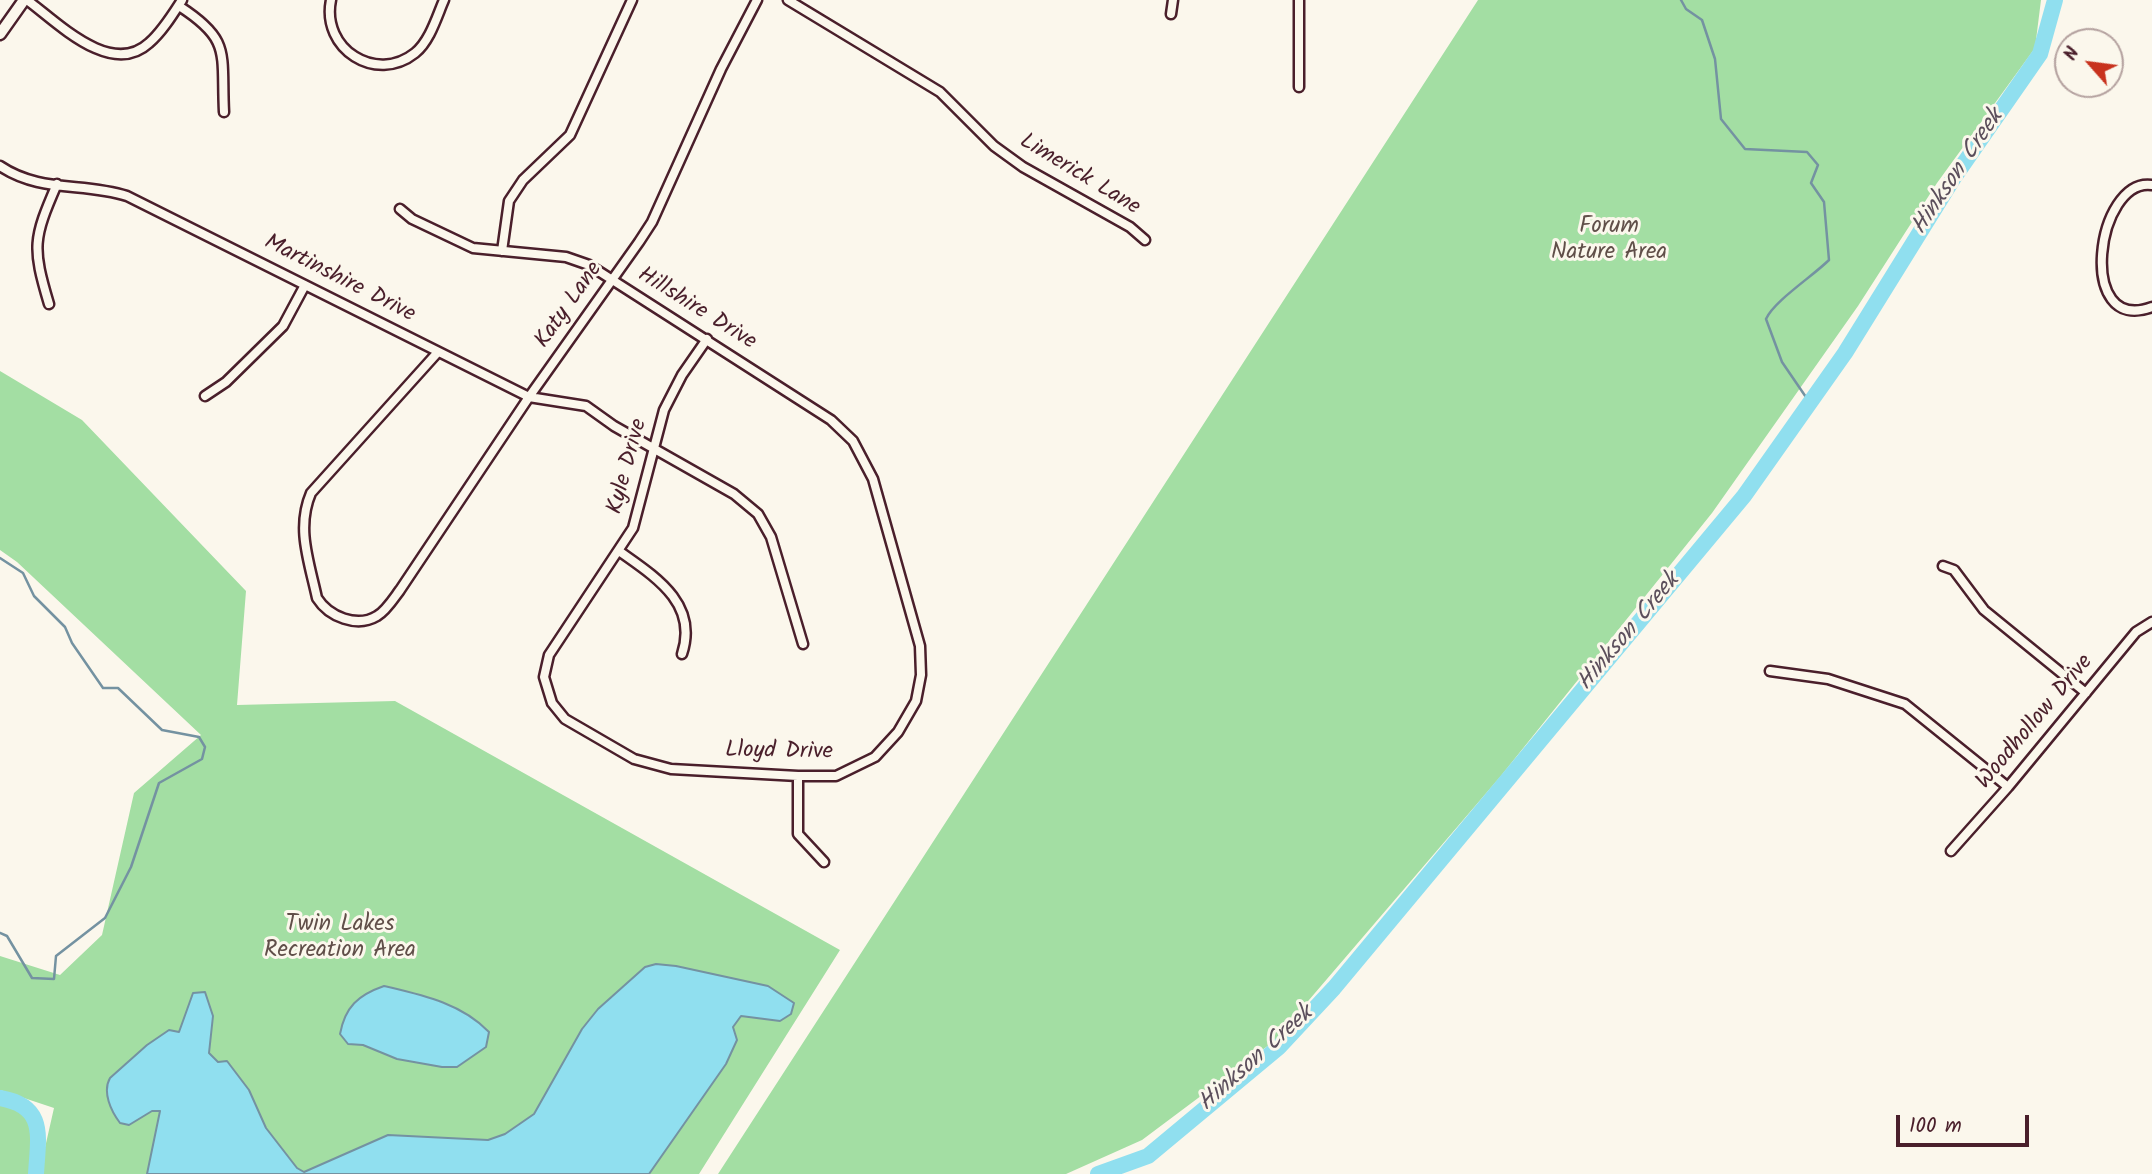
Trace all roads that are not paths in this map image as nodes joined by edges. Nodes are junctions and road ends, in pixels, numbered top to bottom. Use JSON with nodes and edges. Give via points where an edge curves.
{"nodes":[{"id":1,"x":25,"y":0,"type":"edge"},
{"id":2,"x":331,"y":0,"type":"edge"},
{"id":3,"x":444,"y":0,"type":"edge"},
{"id":4,"x":632,"y":0,"type":"edge"},
{"id":5,"x":757,"y":0,"type":"edge"},
{"id":6,"x":788,"y":0,"type":"edge"},
{"id":7,"x":1172,"y":0,"type":"edge"},
{"id":8,"x":1299,"y":0,"type":"edge"},
{"id":9,"x":180,"y":3,"type":"edge"},
{"id":10,"x":1171,"y":14,"type":"dead end"},
{"id":11,"x":0,"y":33,"type":"edge"},
{"id":12,"x":1299,"y":87,"type":"dead end"},
{"id":13,"x":224,"y":112,"type":"dead end"},
{"id":14,"x":0,"y":166,"type":"edge"},
{"id":15,"x":57,"y":184,"type":"junction"},
{"id":16,"x":2152,"y":186,"type":"edge"},
{"id":17,"x":400,"y":209,"type":"dead end"},
{"id":18,"x":1145,"y":240,"type":"dead end"},
{"id":19,"x":502,"y":251,"type":"junction"},
{"id":20,"x":613,"y":280,"type":"junction"},
{"id":21,"x":305,"y":285,"type":"junction"},
{"id":22,"x":49,"y":304,"type":"dead end"},
{"id":23,"x":2152,"y":307,"type":"edge"},
{"id":24,"x":707,"y":339,"type":"junction"},
{"id":25,"x":438,"y":352,"type":"junction"},
{"id":26,"x":205,"y":396,"type":"dead end"},
{"id":27,"x":529,"y":397,"type":"junction"},
{"id":28,"x":853,"y":441,"type":"joint"},
{"id":29,"x":654,"y":446,"type":"junction"},
{"id":30,"x":619,"y":551,"type":"junction"},
{"id":31,"x":1943,"y":566,"type":"dead end"},
{"id":32,"x":2152,"y":622,"type":"edge"},
{"id":33,"x":803,"y":644,"type":"dead end"},
{"id":34,"x":682,"y":654,"type":"dead end"},
{"id":35,"x":1770,"y":671,"type":"dead end"},
{"id":36,"x":544,"y":677,"type":"joint"},
{"id":37,"x":2086,"y":693,"type":"junction"},
{"id":38,"x":798,"y":776,"type":"junction"},
{"id":39,"x":2008,"y":787,"type":"junction"},
{"id":40,"x":1951,"y":851,"type":"dead end"},
{"id":41,"x":824,"y":862,"type":"dead end"}],
"edges":[{"from":1,"to":9,"type":"street","via":[[98,52],[117,55],[148,44]]},
{"from":1,"to":11,"type":"street"},
{"from":2,"to":3,"type":"street","via":[[329,21],[338,42],[352,55],[386,65],[416,52]]},
{"from":4,"to":19,"type":"street","via":[[569,135],[523,180],[509,201]]},
{"from":5,"to":20,"type":"street","name":"Katy Lane","via":[[652,222]]},
{"from":6,"to":18,"type":"street","name":"Limerick Lane","via":[[940,92],[994,146],[1023,167]]},
{"from":7,"to":10,"type":"street"},
{"from":8,"to":12,"type":"street"},
{"from":9,"to":13,"type":"street","via":[[215,33],[221,49]]},
{"from":14,"to":15,"type":"street","name":"Martinshire Drive","via":[[33,183]]},
{"from":15,"to":21,"type":"street","name":"Martinshire Drive","via":[[127,196]]},
{"from":15,"to":22,"type":"street","via":[[38,227],[36,254]]},
{"from":16,"to":23,"type":"street","via":[[2133,188],[2122,197],[2110,219],[2101,279],[2120,305],[2131,310]]},
{"from":17,"to":19,"type":"street","name":"Hillshire Drive","via":[[454,241]]},
{"from":19,"to":20,"type":"street","name":"Hillshire Drive","via":[[566,257]]},
{"from":20,"to":24,"type":"street","name":"Hillshire Drive"},
{"from":20,"to":27,"type":"street","name":"Katy Lane"},
{"from":21,"to":25,"type":"street","name":"Martinshire Drive"},
{"from":21,"to":26,"type":"street","via":[[284,326]]},
{"from":24,"to":28,"type":"street","name":"Hillshire Drive","via":[[831,421]]},
{"from":24,"to":29,"type":"street","name":"Kyle Drive","via":[[671,394]]},
{"from":25,"to":27,"type":"street","name":"Martinshire Drive"},
{"from":25,"to":27,"type":"street","name":"Katy Lane","via":[[311,492],[301,528],[323,607],[352,620],[379,615]]},
{"from":27,"to":29,"type":"street","name":"Martinshire Drive","via":[[586,406]]},
{"from":28,"to":38,"type":"street","name":"Lloyd Drive","via":[[873,479],[920,646],[921,676],[916,701],[898,732],[875,757],[836,776]]},
{"from":29,"to":30,"type":"street","name":"Kyle Drive","via":[[633,528]]},
{"from":29,"to":33,"type":"street","name":"Martinshire Drive","via":[[734,494],[758,514],[771,537]]},
{"from":30,"to":34,"type":"street","via":[[671,591],[687,639]]},
{"from":30,"to":36,"type":"street","name":"Kyle Drive","via":[[557,638]]},
{"from":31,"to":37,"type":"street","via":[[1954,570],[1984,610]]},
{"from":32,"to":37,"type":"street","name":"Woodhollow Drive","via":[[2136,632]]},
{"from":35,"to":39,"type":"street","via":[[1828,679],[1905,704]]},
{"from":36,"to":38,"type":"street","name":"Lloyd Drive","via":[[552,703],[565,719],[634,759],[671,769]]},
{"from":37,"to":39,"type":"street","name":"Woodhollow Drive"},
{"from":38,"to":41,"type":"street","via":[[798,834]]},
{"from":39,"to":40,"type":"street","name":"Woodhollow Drive"}]}
